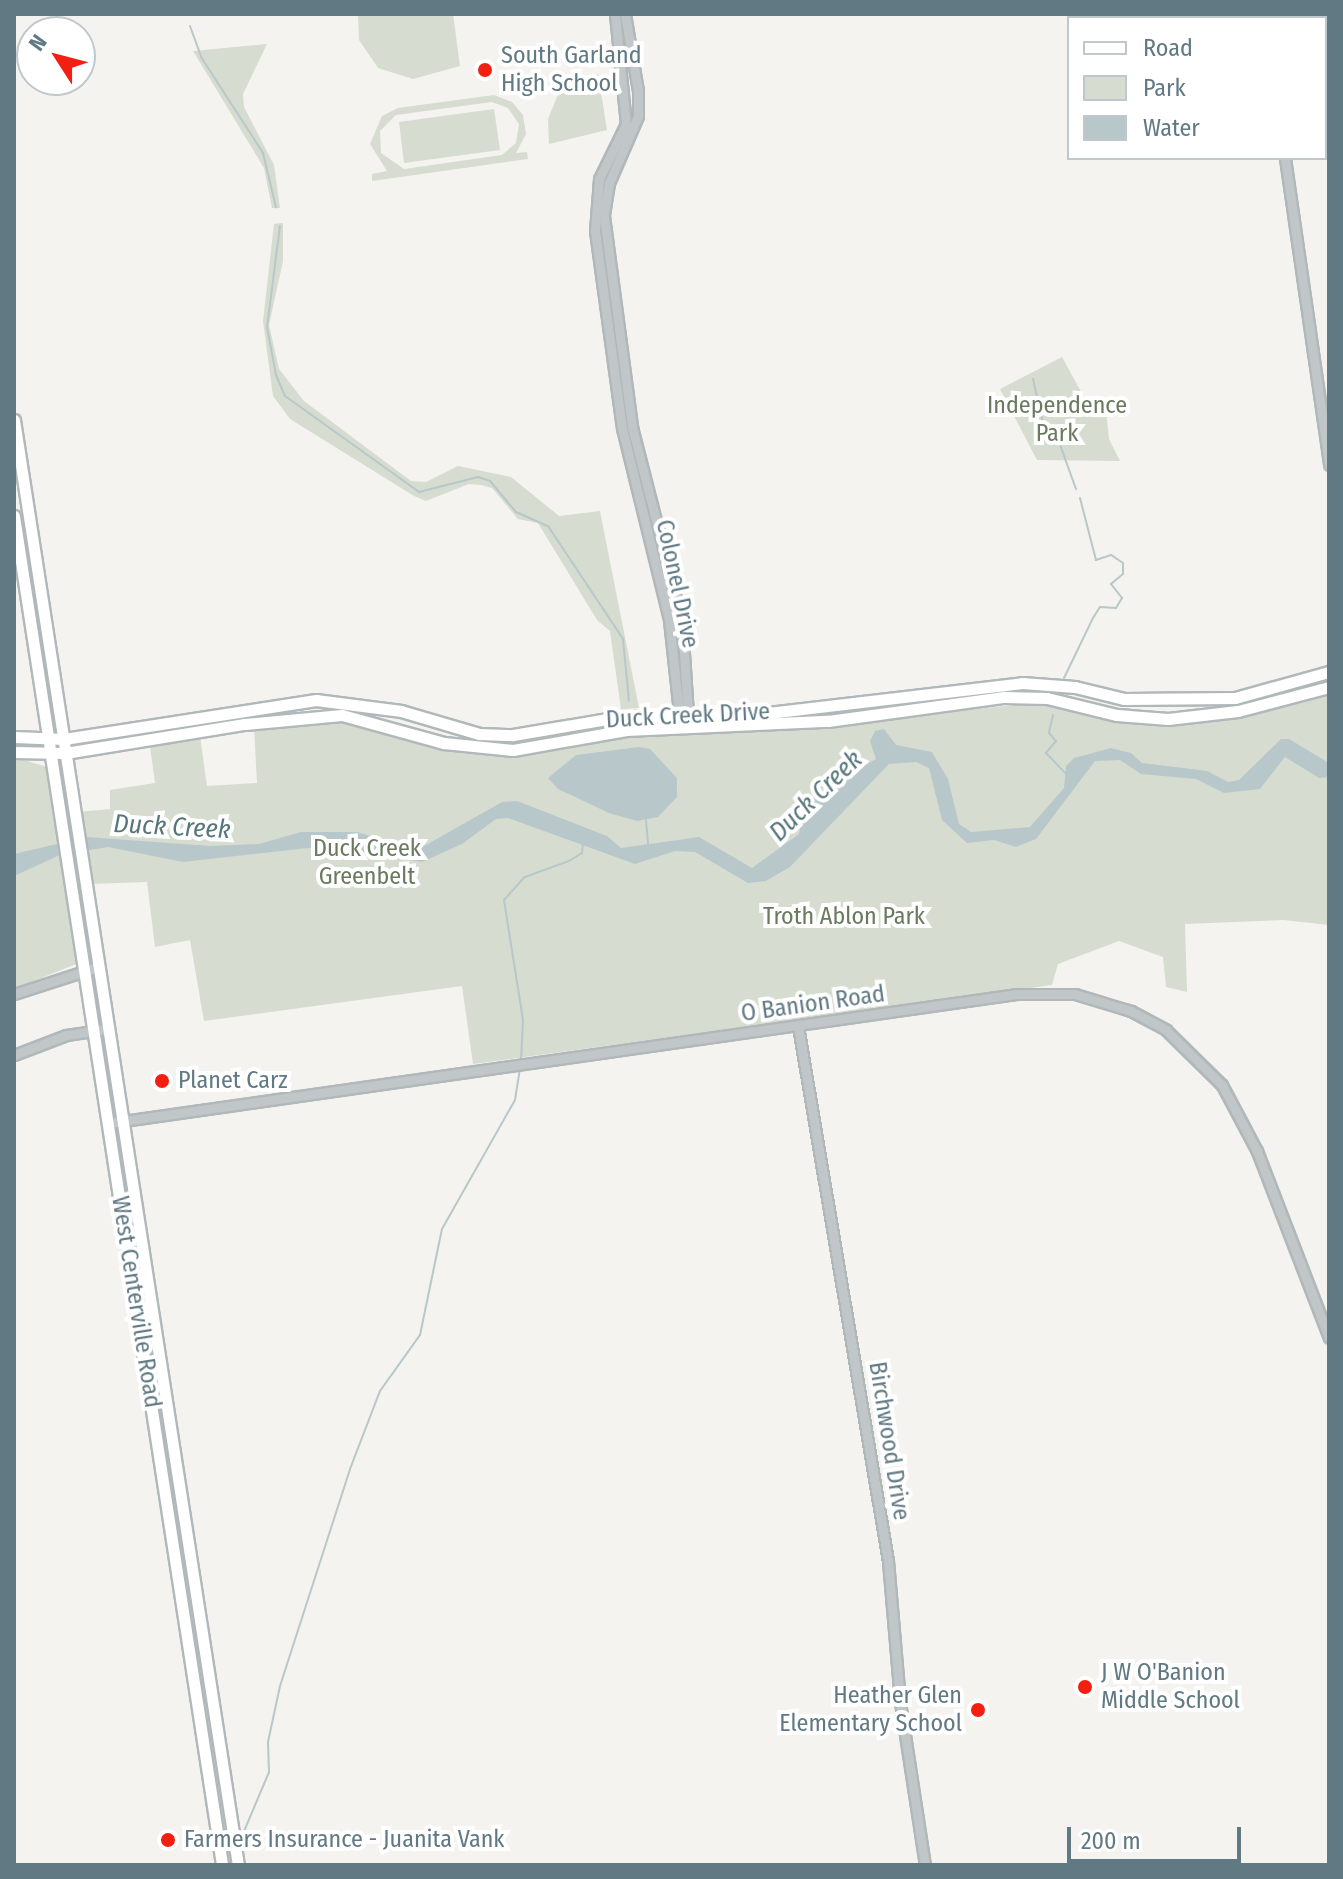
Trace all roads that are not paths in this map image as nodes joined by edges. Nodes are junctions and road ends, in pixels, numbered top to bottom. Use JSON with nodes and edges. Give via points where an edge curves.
{"nodes":[{"id":1,"x":615,"y":14,"type":"edge"},
{"id":2,"x":625,"y":14,"type":"edge"},
{"id":3,"x":1285,"y":160,"type":"edge"},
{"id":4,"x":14,"y":420,"type":"edge"},
{"id":5,"x":1329,"y":465,"type":"edge"},
{"id":6,"x":14,"y":516,"type":"edge"},
{"id":7,"x":1329,"y":672,"type":"edge"},
{"id":8,"x":1329,"y":687,"type":"edge"},
{"id":9,"x":682,"y":715,"type":"junction"},
{"id":10,"x":244,"y":718,"type":"junction"},
{"id":11,"x":155,"y":725,"type":"junction"},
{"id":12,"x":683,"y":728,"type":"junction"},
{"id":13,"x":14,"y":737,"type":"edge"},
{"id":14,"x":158,"y":738,"type":"junction"},
{"id":15,"x":64,"y":739,"type":"junction"},
{"id":16,"x":49,"y":740,"type":"junction"},
{"id":17,"x":14,"y":752,"type":"edge"},
{"id":18,"x":65,"y":753,"type":"junction"},
{"id":19,"x":52,"y":754,"type":"junction"},
{"id":20,"x":34,"y":755,"type":"junction"},
{"id":21,"x":55,"y":772,"type":"junction"},
{"id":22,"x":97,"y":967,"type":"junction"},
{"id":23,"x":84,"y":968,"type":"junction"},
{"id":24,"x":14,"y":994,"type":"edge"},
{"id":25,"x":798,"y":1026,"type":"junction"},
{"id":26,"x":101,"y":1030,"type":"junction"},
{"id":27,"x":14,"y":1055,"type":"edge"},
{"id":28,"x":115,"y":1122,"type":"junction"},
{"id":29,"x":1329,"y":1338,"type":"edge"},
{"id":30,"x":218,"y":1790,"type":"junction"},
{"id":31,"x":222,"y":1865,"type":"edge"},
{"id":32,"x":238,"y":1865,"type":"edge"},
{"id":33,"x":925,"y":1865,"type":"edge"}],
"edges":[{"from":1,"to":9,"type":"street","name":"Colonel Drive","via":[[626,124],[599,179],[595,231],[622,428],[669,620]]},
{"from":2,"to":9,"type":"street","name":"Colonel Drive","via":[[638,116],[609,183],[606,236],[632,427],[682,622]]},
{"from":3,"to":5,"type":"street"},
{"from":4,"to":15,"type":"main road","name":"West Centerville Road"},
{"from":6,"to":16,"type":"main road","name":"West Centerville Road"},
{"from":7,"to":9,"type":"main road","name":"Duck Creek Drive","via":[[1235,698],[1124,699],[1075,687],[1022,683],[768,713]]},
{"from":8,"to":12,"type":"main road","name":"Duck Creek Drive","via":[[1238,711],[1168,719],[1117,715],[1047,698],[1004,697],[828,721]]},
{"from":9,"to":10,"type":"main road","name":"Duck Creek Drive","via":[[619,717],[513,735],[479,734],[401,711],[341,702]]},
{"from":9,"to":12,"type":"street","name":"Colonel Drive"},
{"from":10,"to":11,"type":"main road","name":"Duck Creek Drive"},
{"from":10,"to":12,"type":"main road","name":"Duck Creek Drive","via":[[342,715],[444,743],[513,750],[626,730]]},
{"from":10,"to":14,"type":"main road","name":"Duck Creek Drive"},
{"from":11,"to":14,"type":"main road"},
{"from":11,"to":15,"type":"main road","name":"Duck Creek Drive"},
{"from":13,"to":16,"type":"main road","name":"Duck Creek Drive"},
{"from":14,"to":18,"type":"main road","name":"Duck Creek Drive"},
{"from":15,"to":16,"type":"main road","name":"Duck Creek Drive"},
{"from":15,"to":18,"type":"main road","name":"West Centerville Road"},
{"from":16,"to":19,"type":"main road","name":"West Centerville Road"},
{"from":17,"to":20,"type":"main road","name":"Duck Creek Drive"},
{"from":18,"to":19,"type":"main road","name":"Duck Creek Drive"},
{"from":18,"to":22,"type":"main road","name":"West Centerville Road"},
{"from":19,"to":20,"type":"main road","name":"Duck Creek Drive"},
{"from":19,"to":21,"type":"main road","name":"West Centerville Road"},
{"from":20,"to":21,"type":"main road"},
{"from":21,"to":23,"type":"main road","name":"West Centerville Road"},
{"from":22,"to":23,"type":"street"},
{"from":22,"to":26,"type":"main road","name":"West Centerville Road"},
{"from":23,"to":24,"type":"street"},
{"from":23,"to":26,"type":"main road","name":"West Centerville Road"},
{"from":25,"to":28,"type":"street","name":"O Banion Road"},
{"from":25,"to":29,"type":"street","name":"O Banion Road","via":[[1016,994],[1075,994],[1151,1021],[1187,1046],[1230,1099],[1257,1151]]},
{"from":25,"to":33,"type":"street","name":"Birchwood Drive","via":[[888,1561],[900,1702]]},
{"from":26,"to":27,"type":"street"},
{"from":26,"to":28,"type":"main road","name":"West Centerville Road"},
{"from":28,"to":30,"type":"main road","name":"West Centerville Road"},
{"from":28,"to":30,"type":"main road","name":"West Centerville Road","via":[[197,1576]]},
{"from":30,"to":31,"type":"main road","name":"West Centerville Road"},
{"from":30,"to":32,"type":"main road","name":"West Centerville Road"}]}
